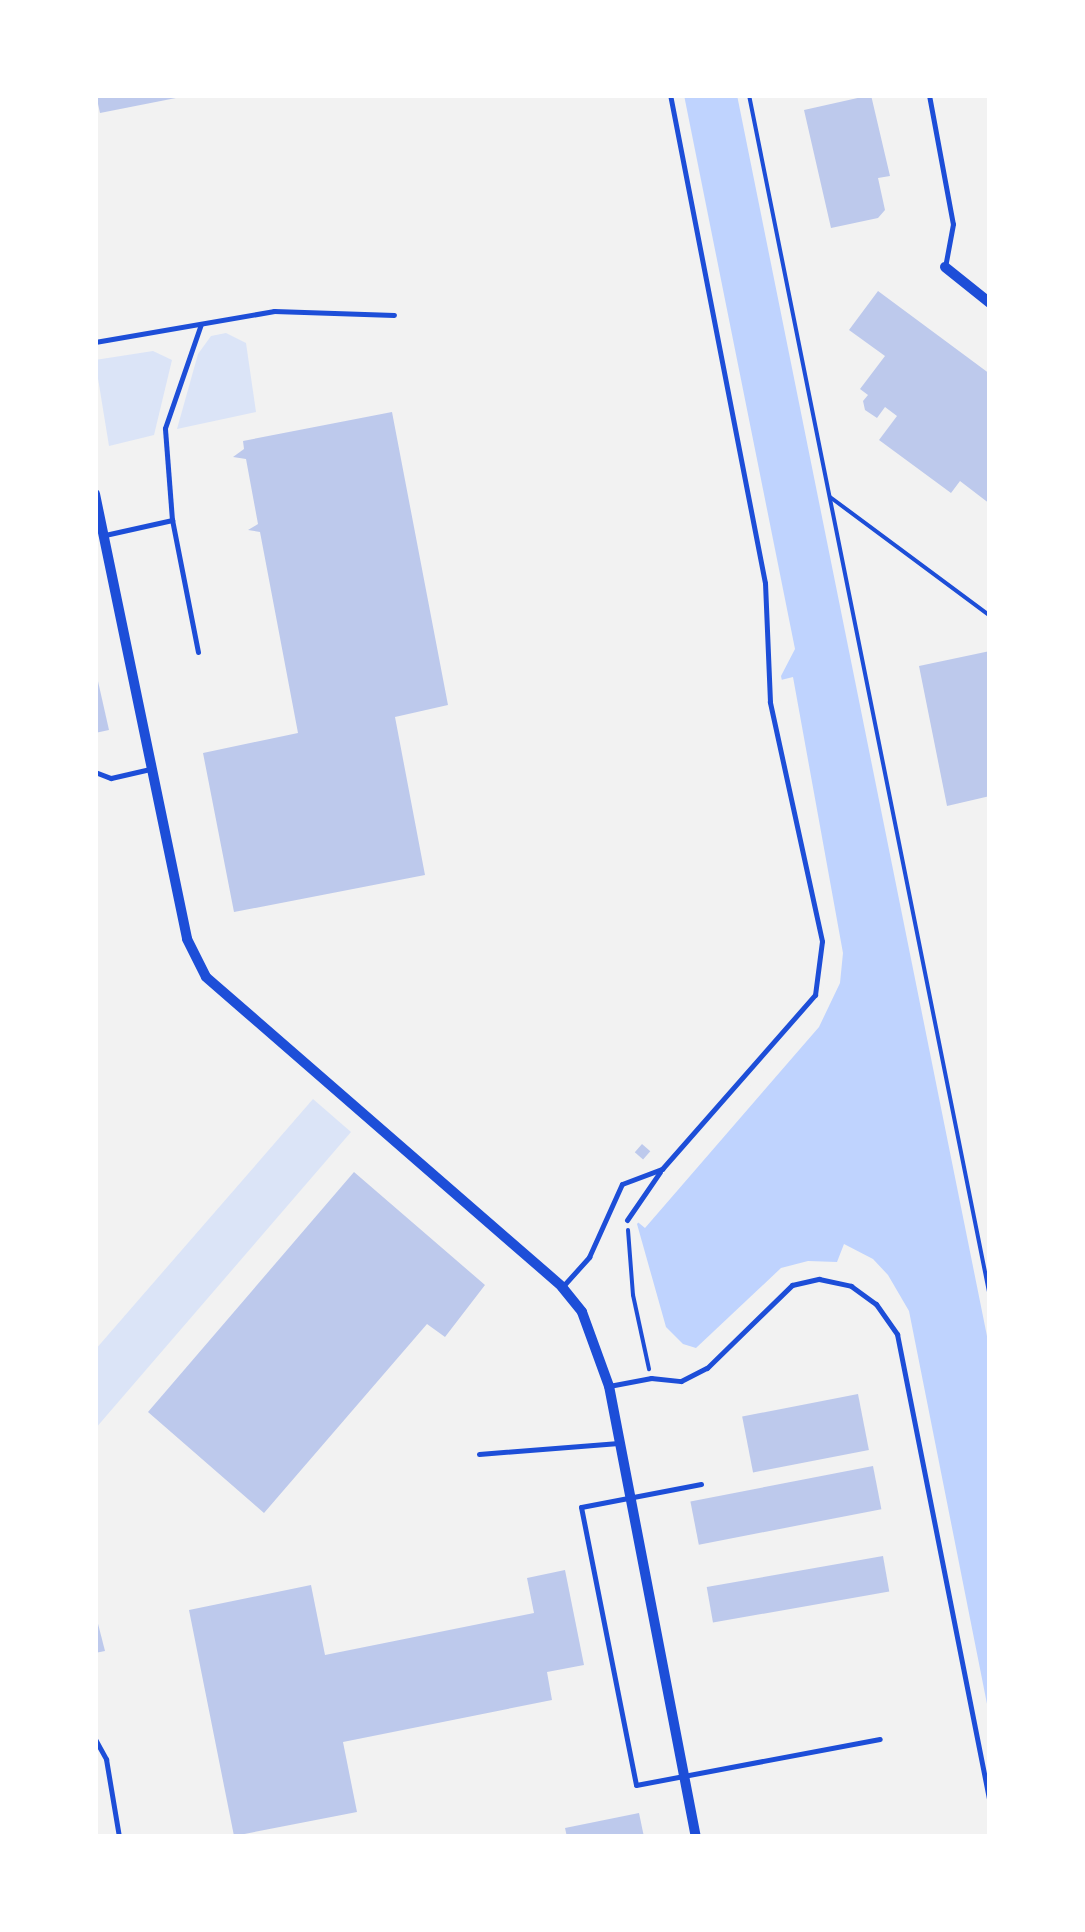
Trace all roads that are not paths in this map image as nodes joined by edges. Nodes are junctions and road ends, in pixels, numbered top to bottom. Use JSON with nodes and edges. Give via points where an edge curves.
{"nodes":[{"id":1,"x":670,"y":95,"type":"edge"},
{"id":2,"x":930,"y":95,"type":"edge"},
{"id":3,"x":945,"y":267,"type":"joint"},
{"id":4,"x":990,"y":303,"type":"edge"},
{"id":5,"x":394,"y":314,"type":"dead end"},
{"id":6,"x":200,"y":324,"type":"junction"},
{"id":7,"x":95,"y":342,"type":"edge"},
{"id":8,"x":95,"y":494,"type":"edge"},
{"id":9,"x":172,"y":520,"type":"junction"},
{"id":10,"x":105,"y":535,"type":"junction"},
{"id":11,"x":198,"y":652,"type":"dead end"},
{"id":12,"x":152,"y":769,"type":"junction"},
{"id":13,"x":95,"y":772,"type":"edge"},
{"id":14,"x":662,"y":1169,"type":"junction"},
{"id":15,"x":627,"y":1220,"type":"road end"},
{"id":16,"x":562,"y":1287,"type":"junction"},
{"id":17,"x":608,"y":1386,"type":"junction"},
{"id":18,"x":620,"y":1443,"type":"junction"},
{"id":19,"x":479,"y":1454,"type":"dead end"},
{"id":20,"x":702,"y":1484,"type":"dead end"},
{"id":21,"x":630,"y":1498,"type":"junction"},
{"id":22,"x":95,"y":1738,"type":"edge"},
{"id":23,"x":880,"y":1739,"type":"dead end"},
{"id":24,"x":685,"y":1777,"type":"junction"},
{"id":25,"x":990,"y":1803,"type":"edge"},
{"id":26,"x":120,"y":1837,"type":"edge"},
{"id":27,"x":696,"y":1837,"type":"edge"}],
"edges":[{"from":1,"to":14,"type":"lane","via":[[765,583],[765,675],[822,941],[814,995]]},
{"from":2,"to":3,"type":"lane","via":[[953,224]]},
{"from":3,"to":4,"type":"street"},
{"from":5,"to":6,"type":"lane","via":[[274,311]]},
{"from":6,"to":7,"type":"lane"},
{"from":6,"to":9,"type":"lane","via":[[166,428]]},
{"from":8,"to":10,"type":"street"},
{"from":9,"to":10,"type":"lane"},
{"from":9,"to":11,"type":"lane"},
{"from":10,"to":12,"type":"street"},
{"from":12,"to":13,"type":"lane","via":[[111,778]]},
{"from":12,"to":16,"type":"street","via":[[186,939],[206,977]]},
{"from":14,"to":15,"type":"lane"},
{"from":14,"to":16,"type":"lane","via":[[622,1184],[589,1257]]},
{"from":16,"to":17,"type":"street","via":[[582,1312]]},
{"from":17,"to":18,"type":"street"},
{"from":17,"to":25,"type":"lane","via":[[681,1380],[707,1368],[792,1286],[819,1279],[851,1286],[876,1304],[897,1334]]},
{"from":18,"to":19,"type":"lane"},
{"from":18,"to":21,"type":"street"},
{"from":20,"to":21,"type":"lane"},
{"from":21,"to":24,"type":"street"},
{"from":21,"to":24,"type":"lane","via":[[580,1506],[636,1785]]},
{"from":22,"to":26,"type":"lane","via":[[106,1758]]},
{"from":23,"to":24,"type":"lane"},
{"from":24,"to":27,"type":"street"}]}
